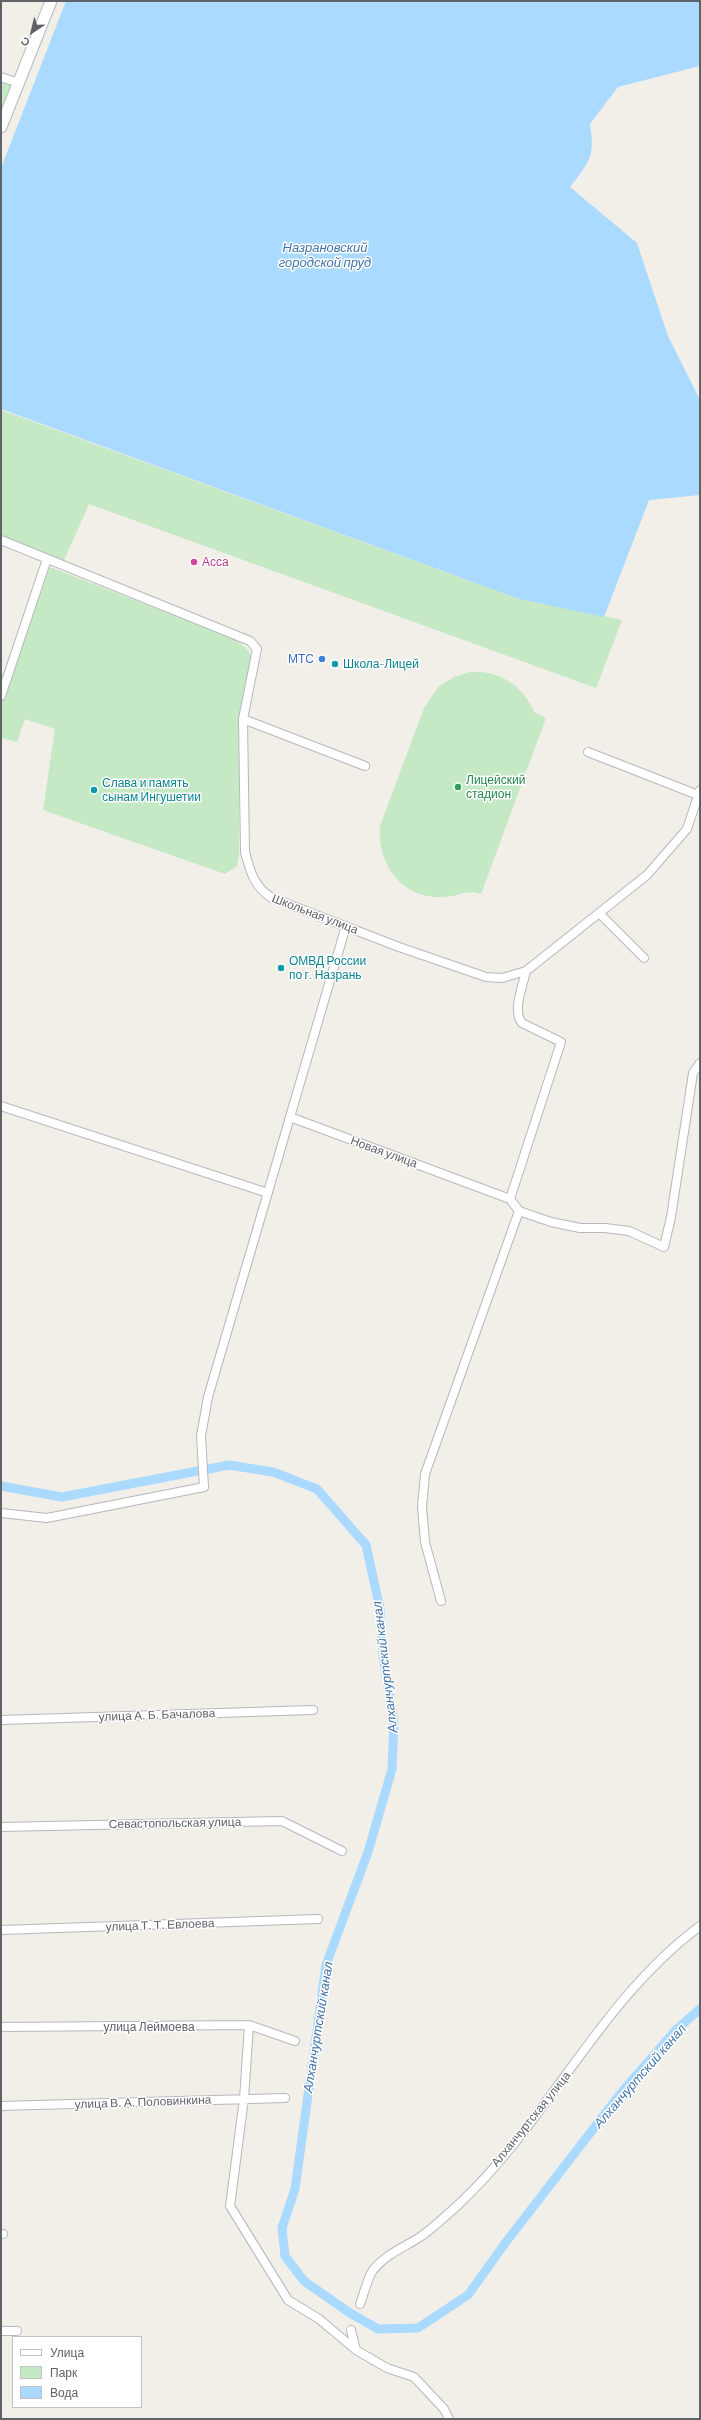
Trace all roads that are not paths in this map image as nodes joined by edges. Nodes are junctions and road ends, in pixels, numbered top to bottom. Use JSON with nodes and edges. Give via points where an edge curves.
{"nodes":[{"id":1,"x":51,"y":1,"type":"edge"},
{"id":2,"x":1,"y":77,"type":"edge"},
{"id":3,"x":19,"y":83,"type":"junction"},
{"id":4,"x":1,"y":127,"type":"edge"},
{"id":5,"x":1,"y":540,"type":"edge"},
{"id":6,"x":47,"y":559,"type":"junction"},
{"id":7,"x":1,"y":696,"type":"edge"},
{"id":8,"x":243,"y":719,"type":"junction"},
{"id":9,"x":588,"y":752,"type":"dead end"},
{"id":10,"x":365,"y":766,"type":"dead end"},
{"id":11,"x":699,"y":793,"type":"edge"},
{"id":12,"x":600,"y":913,"type":"junction"},
{"id":13,"x":346,"y":926,"type":"junction"},
{"id":14,"x":644,"y":958,"type":"dead end"},
{"id":15,"x":526,"y":972,"type":"junction"},
{"id":16,"x":700,"y":1063,"type":"edge"},
{"id":17,"x":1,"y":1106,"type":"edge"},
{"id":18,"x":290,"y":1117,"type":"junction"},
{"id":19,"x":268,"y":1193,"type":"junction"},
{"id":20,"x":510,"y":1199,"type":"junction"},
{"id":21,"x":519,"y":1211,"type":"junction"},
{"id":22,"x":1,"y":1513,"type":"edge"},
{"id":23,"x":441,"y":1601,"type":"dead end"},
{"id":24,"x":313,"y":1710,"type":"dead end"},
{"id":25,"x":1,"y":1720,"type":"edge"},
{"id":26,"x":1,"y":1827,"type":"edge"},
{"id":27,"x":342,"y":1851,"type":"dead end"},
{"id":28,"x":318,"y":1919,"type":"dead end"},
{"id":29,"x":700,"y":1926,"type":"edge"},
{"id":30,"x":1,"y":1930,"type":"edge"},
{"id":31,"x":249,"y":2025,"type":"junction"},
{"id":32,"x":1,"y":2027,"type":"edge"},
{"id":33,"x":295,"y":2041,"type":"dead end"},
{"id":34,"x":285,"y":2098,"type":"dead end"},
{"id":35,"x":244,"y":2099,"type":"junction"},
{"id":36,"x":1,"y":2106,"type":"edge"},
{"id":37,"x":360,"y":2304,"type":"dead end"},
{"id":38,"x":351,"y":2330,"type":"dead end"},
{"id":39,"x":1,"y":2331,"type":"edge"},
{"id":40,"x":17,"y":2331,"type":"dead end"},
{"id":41,"x":356,"y":2350,"type":"junction"},
{"id":42,"x":449,"y":2419,"type":"edge"}],
"edges":[{"from":1,"to":3,"type":"street"},
{"from":2,"to":3,"type":"street"},
{"from":3,"to":4,"type":"street"},
{"from":5,"to":6,"type":"street"},
{"from":6,"to":7,"type":"street"},
{"from":6,"to":8,"type":"street","name":"Школьная улица","via":[[250,641],[257,649]]},
{"from":8,"to":10,"type":"street"},
{"from":8,"to":13,"type":"street","name":"Школьная улица","via":[[245,852],[251,873],[262,892],[272,898]]},
{"from":9,"to":11,"type":"street"},
{"from":11,"to":12,"type":"street","via":[[686,829],[647,875]]},
{"from":12,"to":14,"type":"street"},
{"from":12,"to":15,"type":"street"},
{"from":13,"to":15,"type":"street","name":"Школьная улица","via":[[486,977],[506,977]]},
{"from":13,"to":18,"type":"street"},
{"from":15,"to":20,"type":"street","via":[[518,1010],[519,1020],[562,1042]]},
{"from":16,"to":21,"type":"street","via":[[693,1073],[664,1247],[628,1231],[580,1228],[551,1222]]},
{"from":17,"to":19,"type":"street"},
{"from":18,"to":19,"type":"street"},
{"from":18,"to":20,"type":"street","name":"Новая улица"},
{"from":19,"to":22,"type":"street","via":[[208,1397],[201,1436],[204,1487],[47,1518]]},
{"from":20,"to":21,"type":"street"},
{"from":21,"to":23,"type":"street","via":[[425,1474],[422,1507],[425,1542]]},
{"from":24,"to":25,"type":"street","name":"улица А. Б. Бачалова"},
{"from":26,"to":27,"type":"street","name":"Севастопольская улица","via":[[282,1821]]},
{"from":28,"to":30,"type":"street","name":"улица Т. Т. Евлоева"},
{"from":29,"to":37,"type":"street","name":"Алханчуртская улица","via":[[677,1943],[634,1987],[512,2147],[460,2203],[420,2237],[392,2252],[372,2271]]},
{"from":31,"to":32,"type":"street","name":"улица Леймоева"},
{"from":31,"to":33,"type":"street","name":"улица Леймоева"},
{"from":31,"to":35,"type":"street"},
{"from":34,"to":35,"type":"street","name":"улица В. А. Половинкина"},
{"from":35,"to":36,"type":"street","name":"улица В. А. Половинкина"},
{"from":35,"to":41,"type":"street","via":[[230,2206],[288,2300],[319,2319]]},
{"from":38,"to":41,"type":"street"},
{"from":39,"to":40,"type":"street"},
{"from":41,"to":42,"type":"street","via":[[387,2368],[414,2377],[444,2409]]}]}
